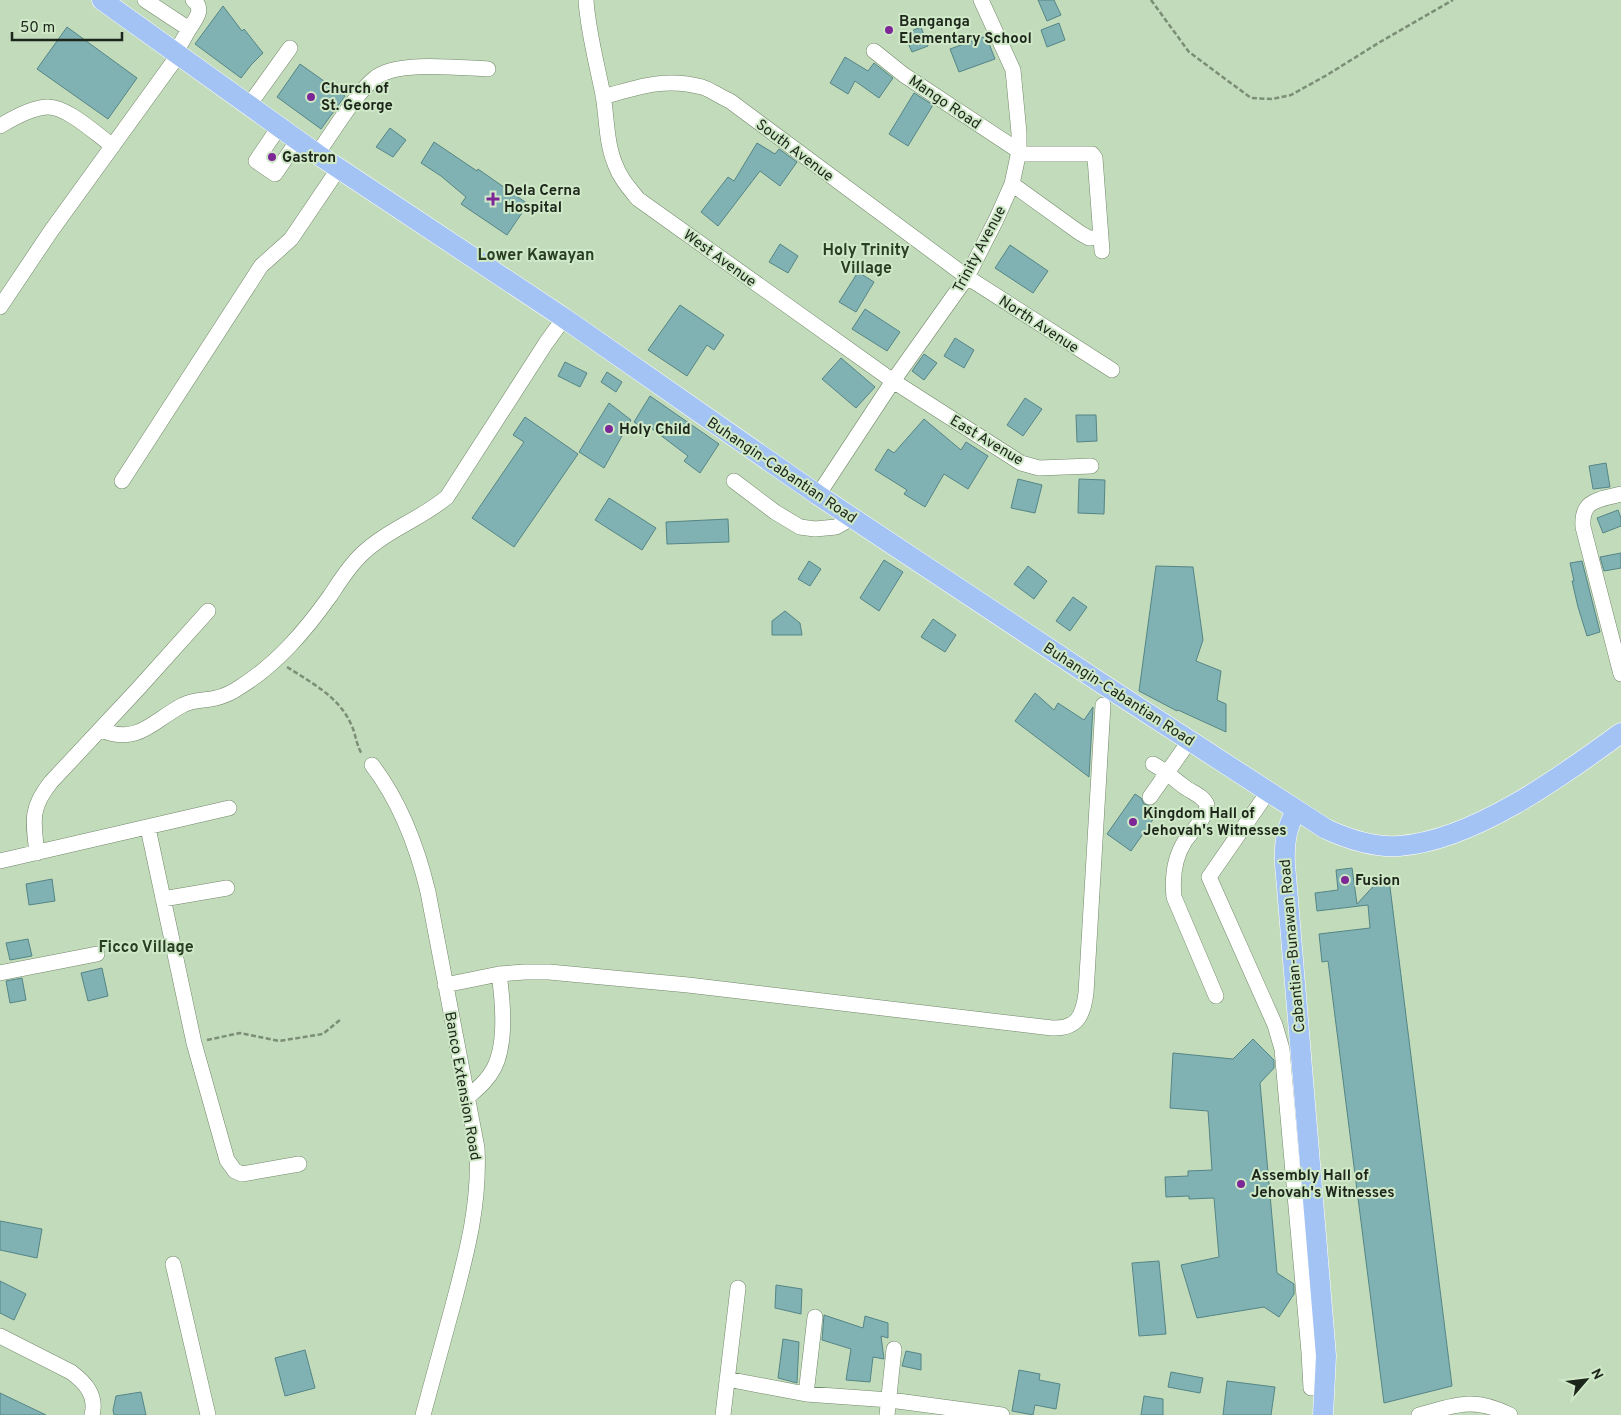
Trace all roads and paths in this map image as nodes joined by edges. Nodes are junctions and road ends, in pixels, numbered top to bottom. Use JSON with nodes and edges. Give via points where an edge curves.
{"nodes":[{"id":1,"x":102,"y":0,"type":"edge"},
{"id":2,"x":145,"y":0,"type":"edge"},
{"id":3,"x":193,"y":0,"type":"edge"},
{"id":4,"x":586,"y":0,"type":"edge"},
{"id":5,"x":981,"y":0,"type":"edge"},
{"id":6,"x":1151,"y":0,"type":"edge"},
{"id":7,"x":1453,"y":0,"type":"edge"},
{"id":8,"x":189,"y":29,"type":"junction"},
{"id":9,"x":290,"y":48,"type":"dead end"},
{"id":10,"x":874,"y":51,"type":"dead end"},
{"id":11,"x":178,"y":53,"type":"junction"},
{"id":12,"x":488,"y":69,"type":"dead end"},
{"id":13,"x":603,"y":97,"type":"junction"},
{"id":14,"x":249,"y":105,"type":"junction"},
{"id":15,"x":0,"y":126,"type":"edge"},
{"id":16,"x":279,"y":127,"type":"junction"},
{"id":17,"x":298,"y":140,"type":"junction"},
{"id":18,"x":113,"y":146,"type":"junction"},
{"id":19,"x":1018,"y":153,"type":"junction"},
{"id":20,"x":317,"y":154,"type":"junction"},
{"id":21,"x":339,"y":168,"type":"junction"},
{"id":22,"x":1012,"y":184,"type":"junction"},
{"id":23,"x":967,"y":277,"type":"junction"},
{"id":24,"x":0,"y":307,"type":"edge"},
{"id":25,"x":564,"y":318,"type":"junction"},
{"id":26,"x":1112,"y":370,"type":"dead end"},
{"id":27,"x":893,"y":381,"type":"junction"},
{"id":28,"x":1091,"y":466,"type":"dead end"},
{"id":29,"x":122,"y":481,"type":"dead end"},
{"id":30,"x":734,"y":481,"type":"dead end"},
{"id":31,"x":1621,"y":494,"type":"edge"},
{"id":32,"x":818,"y":495,"type":"junction"},
{"id":33,"x":852,"y":518,"type":"junction"},
{"id":34,"x":208,"y":611,"type":"dead end"},
{"id":35,"x":1616,"y":634,"type":"edge"},
{"id":36,"x":275,"y":660,"type":"junction"},
{"id":37,"x":1621,"y":674,"type":"edge"},
{"id":38,"x":1103,"y":705,"type":"dead end"},
{"id":39,"x":101,"y":730,"type":"junction"},
{"id":40,"x":1621,"y":733,"type":"edge"},
{"id":41,"x":1190,"y":740,"type":"junction"},
{"id":42,"x":1153,"y":764,"type":"dead end"},
{"id":43,"x":372,"y":765,"type":"joint"},
{"id":44,"x":1168,"y":773,"type":"junction"},
{"id":45,"x":1268,"y":792,"type":"junction"},
{"id":46,"x":1150,"y":797,"type":"dead end"},
{"id":47,"x":229,"y":808,"type":"dead end"},
{"id":48,"x":1296,"y":811,"type":"junction"},
{"id":49,"x":148,"y":828,"type":"junction"},
{"id":50,"x":37,"y":853,"type":"junction"},
{"id":51,"x":0,"y":861,"type":"edge"},
{"id":52,"x":227,"y":888,"type":"dead end"},
{"id":53,"x":163,"y":900,"type":"junction"},
{"id":54,"x":97,"y":954,"type":"dead end"},
{"id":55,"x":0,"y":973,"type":"edge"},
{"id":56,"x":499,"y":974,"type":"junction"},
{"id":57,"x":445,"y":985,"type":"junction"},
{"id":58,"x":1216,"y":996,"type":"dead end"},
{"id":59,"x":341,"y":1019,"type":"dead end"},
{"id":60,"x":194,"y":1043,"type":"junction"},
{"id":61,"x":468,"y":1097,"type":"junction"},
{"id":62,"x":299,"y":1164,"type":"dead end"},
{"id":63,"x":173,"y":1264,"type":"dead end"},
{"id":64,"x":738,"y":1288,"type":"dead end"},
{"id":65,"x":815,"y":1317,"type":"dead end"},
{"id":66,"x":0,"y":1336,"type":"edge"},
{"id":67,"x":894,"y":1349,"type":"dead end"},
{"id":68,"x":727,"y":1379,"type":"junction"},
{"id":69,"x":1326,"y":1388,"type":"junction"},
{"id":70,"x":806,"y":1394,"type":"junction"},
{"id":71,"x":888,"y":1408,"type":"edge"},
{"id":72,"x":92,"y":1415,"type":"edge"},
{"id":73,"x":208,"y":1415,"type":"edge"},
{"id":74,"x":423,"y":1415,"type":"edge"},
{"id":75,"x":723,"y":1415,"type":"edge"},
{"id":76,"x":1002,"y":1415,"type":"edge"},
{"id":77,"x":1323,"y":1415,"type":"edge"},
{"id":78,"x":1419,"y":1415,"type":"edge"},
{"id":79,"x":1510,"y":1415,"type":"edge"}],
"edges":[{"from":1,"to":11,"type":"main road","name":"Buhangin-Cabantian Road"},
{"from":2,"to":8,"type":"street"},
{"from":3,"to":8,"type":"street","via":[[199,8],[198,17]]},
{"from":4,"to":13,"type":"street","name":"West Avenue"},
{"from":5,"to":19,"type":"street","name":"Trinity Avenue","via":[[1012,70]]},
{"from":6,"to":7,"type":"path","via":[[1189,52],[1252,98],[1272,99],[1291,95]]},
{"from":8,"to":11,"type":"street"},
{"from":9,"to":14,"type":"street"},
{"from":10,"to":19,"type":"street","name":"Mango Road"},
{"from":11,"to":14,"type":"main road","name":"Buhangin-Cabantian Road"},
{"from":11,"to":18,"type":"street"},
{"from":12,"to":20,"type":"street","via":[[407,67],[377,76],[364,88]]},
{"from":13,"to":23,"type":"street","name":"South Avenue","via":[[649,84],[675,82],[703,87],[730,101]]},
{"from":13,"to":27,"type":"street","name":"West Avenue","via":[[614,164],[624,184],[638,199]]},
{"from":14,"to":16,"type":"main road","name":"Buhangin-Cabantian Road"},
{"from":15,"to":18,"type":"street","via":[[36,109],[55,108],[66,112]]},
{"from":16,"to":17,"type":"main road","name":"Buhangin-Cabantian Road"},
{"from":16,"to":17,"type":"street","via":[[256,161],[274,174]]},
{"from":17,"to":20,"type":"main road","name":"Buhangin-Cabantian Road"},
{"from":18,"to":24,"type":"street"},
{"from":19,"to":22,"type":"street","name":"Trinity Avenue"},
{"from":19,"to":22,"type":"street","via":[[1092,154],[1095,158],[1101,244],[1080,233]]},
{"from":20,"to":21,"type":"main road","name":"Buhangin-Cabantian Road"},
{"from":21,"to":25,"type":"main road","name":"Buhangin-Cabantian Road"},
{"from":21,"to":29,"type":"street","via":[[291,239],[261,266]]},
{"from":22,"to":23,"type":"street","name":"Trinity Avenue"},
{"from":23,"to":26,"type":"street","name":"North Avenue"},
{"from":23,"to":27,"type":"street","name":"Trinity Avenue"},
{"from":25,"to":32,"type":"main road","name":"Buhangin-Cabantian Road"},
{"from":25,"to":36,"type":"street","via":[[447,497],[362,554],[302,633]]},
{"from":27,"to":28,"type":"street","name":"East Avenue","via":[[1021,463],[1039,468]]},
{"from":27,"to":32,"type":"street","name":"Trinity Avenue"},
{"from":30,"to":33,"type":"street","via":[[800,528],[836,527]]},
{"from":31,"to":35,"type":"street","via":[[1596,500],[1585,508],[1582,516]]},
{"from":32,"to":33,"type":"main road","name":"Buhangin-Cabantian Road"},
{"from":33,"to":41,"type":"main road","name":"Buhangin-Cabantian Road"},
{"from":34,"to":39,"type":"street"},
{"from":35,"to":37,"type":"street"},
{"from":36,"to":39,"type":"street","via":[[229,694],[184,704],[145,729],[121,736]]},
{"from":36,"to":43,"type":"path","via":[[323,690],[336,702],[352,725],[360,752]]},
{"from":38,"to":56,"type":"street","via":[[1086,994],[1080,1017],[1068,1026],[1052,1028],[550,972]]},
{"from":39,"to":50,"type":"street","via":[[41,795],[34,812]]},
{"from":40,"to":48,"type":"main road","via":[[1528,797],[1468,826],[1425,842],[1397,846],[1358,841]]},
{"from":41,"to":44,"type":"street"},
{"from":41,"to":45,"type":"main road","name":"Buhangin-Cabantian Road"},
{"from":42,"to":44,"type":"street"},
{"from":43,"to":57,"type":"street","name":"Banco Extension Road","via":[[395,800],[415,844],[428,892]]},
{"from":44,"to":46,"type":"street"},
{"from":44,"to":58,"type":"street","via":[[1204,799],[1207,805],[1175,860],[1172,885],[1174,897]]},
{"from":45,"to":48,"type":"main road","name":"Buhangin-Cabantian Road"},
{"from":45,"to":69,"type":"street","via":[[1209,877],[1279,1037],[1311,1388]]},
{"from":47,"to":49,"type":"street"},
{"from":48,"to":69,"type":"main road","name":"Cabantian-Bunawan Road","via":[[1284,848]]},
{"from":49,"to":50,"type":"street"},
{"from":49,"to":53,"type":"street"},
{"from":50,"to":51,"type":"street"},
{"from":52,"to":53,"type":"street"},
{"from":53,"to":60,"type":"street"},
{"from":54,"to":55,"type":"street"},
{"from":56,"to":57,"type":"street"},
{"from":56,"to":61,"type":"street","via":[[502,999],[500,1053],[485,1082]]},
{"from":57,"to":61,"type":"street","name":"Banco Extension Road"},
{"from":59,"to":60,"type":"path","via":[[323,1034],[279,1040],[240,1033]]},
{"from":60,"to":62,"type":"street","via":[[227,1160],[234,1171],[250,1174]]},
{"from":61,"to":74,"type":"street","name":"Banco Extension Road","via":[[477,1148],[477,1200],[466,1255]]},
{"from":63,"to":73,"type":"street"},
{"from":64,"to":68,"type":"street"},
{"from":65,"to":70,"type":"street"},
{"from":66,"to":72,"type":"street","via":[[81,1380],[92,1396]]},
{"from":67,"to":71,"type":"street"},
{"from":68,"to":70,"type":"street"},
{"from":68,"to":75,"type":"street"},
{"from":69,"to":77,"type":"main road","name":"Cabantian-Bunawan Road"},
{"from":70,"to":71,"type":"street"},
{"from":71,"to":76,"type":"street"},
{"from":78,"to":79,"type":"street","via":[[1476,1403],[1495,1407]]}]}
